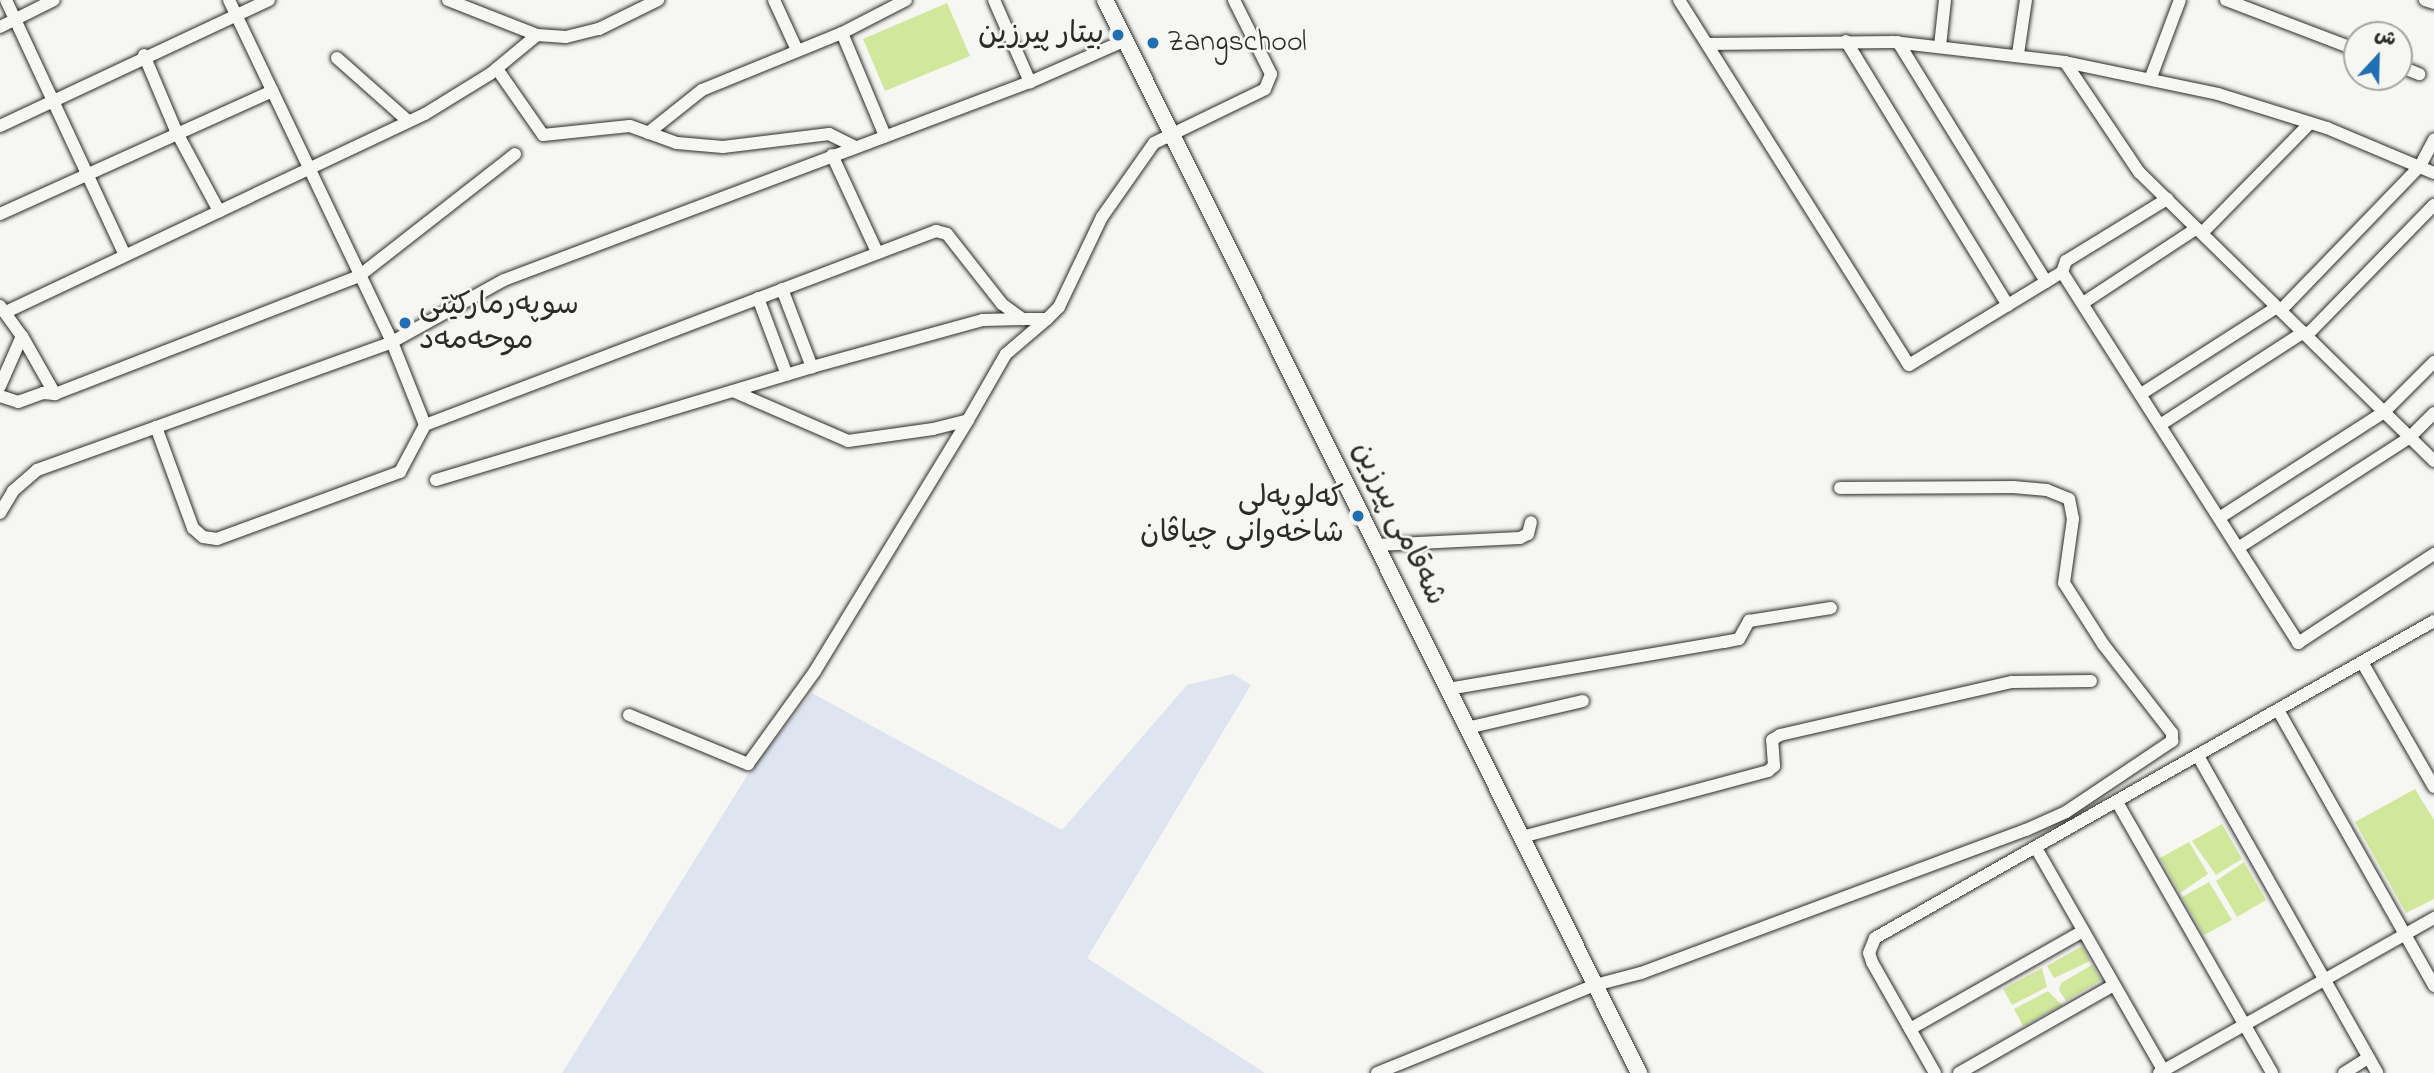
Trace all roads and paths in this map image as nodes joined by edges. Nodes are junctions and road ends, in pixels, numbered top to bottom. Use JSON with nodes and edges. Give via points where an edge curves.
{"nodes":[{"id":1,"x":6,"y":0,"type":"edge"},
{"id":2,"x":54,"y":0,"type":"edge"},
{"id":3,"x":229,"y":0,"type":"edge"},
{"id":4,"x":269,"y":0,"type":"edge"},
{"id":5,"x":448,"y":0,"type":"edge"},
{"id":6,"x":658,"y":0,"type":"edge"},
{"id":7,"x":774,"y":0,"type":"edge"},
{"id":8,"x":906,"y":0,"type":"edge"},
{"id":9,"x":994,"y":0,"type":"edge"},
{"id":10,"x":1105,"y":0,"type":"edge"},
{"id":11,"x":1234,"y":0,"type":"edge"},
{"id":12,"x":1679,"y":0,"type":"edge"},
{"id":13,"x":1944,"y":0,"type":"edge"},
{"id":14,"x":2026,"y":0,"type":"edge"},
{"id":15,"x":2180,"y":0,"type":"edge"},
{"id":16,"x":2226,"y":0,"type":"edge"},
{"id":17,"x":2425,"y":0,"type":"edge"},
{"id":18,"x":2434,"y":3,"type":"edge"},
{"id":19,"x":888,"y":4,"type":"edge"},
{"id":20,"x":235,"y":13,"type":"junction"},
{"id":21,"x":15,"y":19,"type":"junction"},
{"id":22,"x":0,"y":27,"type":"edge"},
{"id":23,"x":842,"y":33,"type":"junction"},
{"id":24,"x":537,"y":35,"type":"junction"},
{"id":25,"x":1124,"y":41,"type":"junction"},
{"id":26,"x":1846,"y":41,"type":"junction"},
{"id":27,"x":1898,"y":43,"type":"junction"},
{"id":28,"x":1707,"y":44,"type":"junction"},
{"id":29,"x":2343,"y":45,"type":"edge"},
{"id":30,"x":1940,"y":46,"type":"junction"},
{"id":31,"x":797,"y":50,"type":"junction"},
{"id":32,"x":2018,"y":54,"type":"junction"},
{"id":33,"x":144,"y":55,"type":"junction"},
{"id":34,"x":337,"y":58,"type":"dead end"},
{"id":35,"x":2065,"y":62,"type":"junction"},
{"id":36,"x":497,"y":69,"type":"junction"},
{"id":37,"x":2413,"y":72,"type":"edge"},
{"id":38,"x":2419,"y":74,"type":"dead end"},
{"id":39,"x":2151,"y":77,"type":"junction"},
{"id":40,"x":1030,"y":82,"type":"junction"},
{"id":41,"x":273,"y":91,"type":"junction"},
{"id":42,"x":53,"y":103,"type":"junction"},
{"id":43,"x":408,"y":121,"type":"junction"},
{"id":44,"x":2310,"y":123,"type":"junction"},
{"id":45,"x":0,"y":126,"type":"edge"},
{"id":46,"x":1174,"y":132,"type":"junction"},
{"id":47,"x":177,"y":133,"type":"junction"},
{"id":48,"x":648,"y":133,"type":"junction"},
{"id":49,"x":885,"y":136,"type":"junction"},
{"id":50,"x":2434,"y":140,"type":"edge"},
{"id":51,"x":854,"y":146,"type":"junction"},
{"id":52,"x":514,"y":154,"type":"dead end"},
{"id":53,"x":832,"y":155,"type":"junction"},
{"id":54,"x":2420,"y":166,"type":"junction"},
{"id":55,"x":308,"y":167,"type":"junction"},
{"id":56,"x":89,"y":173,"type":"junction"},
{"id":57,"x":2434,"y":173,"type":"edge"},
{"id":58,"x":2167,"y":199,"type":"junction"},
{"id":59,"x":2434,"y":205,"type":"edge"},
{"id":60,"x":219,"y":211,"type":"junction"},
{"id":61,"x":0,"y":214,"type":"edge"},
{"id":62,"x":2199,"y":231,"type":"junction"},
{"id":63,"x":877,"y":252,"type":"junction"},
{"id":64,"x":125,"y":255,"type":"junction"},
{"id":65,"x":2062,"y":272,"type":"junction"},
{"id":66,"x":359,"y":276,"type":"junction"},
{"id":67,"x":2046,"y":282,"type":"junction"},
{"id":68,"x":782,"y":289,"type":"junction"},
{"id":69,"x":758,"y":298,"type":"junction"},
{"id":70,"x":2083,"y":303,"type":"junction"},
{"id":71,"x":2008,"y":305,"type":"junction"},
{"id":72,"x":2279,"y":308,"type":"junction"},
{"id":73,"x":3,"y":309,"type":"edge"},
{"id":74,"x":1023,"y":319,"type":"junction"},
{"id":75,"x":1047,"y":319,"type":"junction"},
{"id":76,"x":2305,"y":334,"type":"junction"},
{"id":77,"x":23,"y":336,"type":"junction"},
{"id":78,"x":393,"y":342,"type":"junction"},
{"id":79,"x":2434,"y":362,"type":"edge"},
{"id":80,"x":812,"y":366,"type":"junction"},
{"id":81,"x":787,"y":375,"type":"junction"},
{"id":82,"x":0,"y":386,"type":"edge"},
{"id":83,"x":733,"y":391,"type":"junction"},
{"id":84,"x":55,"y":394,"type":"junction"},
{"id":85,"x":2140,"y":394,"type":"junction"},
{"id":86,"x":0,"y":396,"type":"edge"},
{"id":87,"x":2384,"y":412,"type":"junction"},
{"id":88,"x":2434,"y":413,"type":"edge"},
{"id":89,"x":968,"y":420,"type":"junction"},
{"id":90,"x":425,"y":425,"type":"junction"},
{"id":91,"x":2160,"y":425,"type":"junction"},
{"id":92,"x":156,"y":427,"type":"junction"},
{"id":93,"x":2410,"y":437,"type":"junction"},
{"id":94,"x":2434,"y":461,"type":"edge"},
{"id":95,"x":436,"y":480,"type":"dead end"},
{"id":96,"x":1840,"y":488,"type":"dead end"},
{"id":97,"x":0,"y":513,"type":"edge"},
{"id":98,"x":2219,"y":518,"type":"junction"},
{"id":99,"x":1531,"y":522,"type":"dead end"},
{"id":100,"x":1377,"y":545,"type":"junction"},
{"id":101,"x":2238,"y":548,"type":"junction"},
{"id":102,"x":2434,"y":554,"type":"edge"},
{"id":103,"x":1831,"y":608,"type":"dead end"},
{"id":104,"x":2434,"y":621,"type":"edge"},
{"id":105,"x":2362,"y":662,"type":"junction"},
{"id":106,"x":2091,"y":681,"type":"dead end"},
{"id":107,"x":1448,"y":689,"type":"junction"},
{"id":108,"x":1583,"y":701,"type":"dead end"},
{"id":109,"x":2278,"y":710,"type":"junction"},
{"id":110,"x":629,"y":715,"type":"dead end"},
{"id":111,"x":1467,"y":728,"type":"junction"},
{"id":112,"x":2198,"y":756,"type":"junction"},
{"id":113,"x":2434,"y":787,"type":"edge"},
{"id":114,"x":2117,"y":802,"type":"junction"},
{"id":115,"x":1522,"y":837,"type":"junction"},
{"id":116,"x":2036,"y":848,"type":"junction"},
{"id":117,"x":2434,"y":918,"type":"edge"},
{"id":118,"x":2083,"y":931,"type":"junction"},
{"id":119,"x":2404,"y":933,"type":"junction"},
{"id":120,"x":2324,"y":979,"type":"junction"},
{"id":121,"x":1595,"y":985,"type":"junction"},
{"id":122,"x":2114,"y":985,"type":"junction"},
{"id":123,"x":2434,"y":986,"type":"edge"},
{"id":124,"x":2243,"y":1026,"type":"junction"},
{"id":125,"x":1910,"y":1029,"type":"junction"},
{"id":126,"x":2368,"y":1058,"type":"junction"},
{"id":127,"x":2163,"y":1072,"type":"edge"},
{"id":128,"x":1377,"y":1073,"type":"edge"},
{"id":129,"x":1639,"y":1073,"type":"edge"},
{"id":130,"x":1935,"y":1073,"type":"edge"},
{"id":131,"x":1959,"y":1073,"type":"edge"},
{"id":132,"x":2272,"y":1073,"type":"edge"},
{"id":133,"x":2344,"y":1073,"type":"edge"},
{"id":134,"x":2377,"y":1073,"type":"edge"}],
"edges":[{"from":1,"to":21,"type":"street"},
{"from":2,"to":21,"type":"street"},
{"from":3,"to":20,"type":"street"},
{"from":4,"to":20,"type":"street"},
{"from":5,"to":24,"type":"street"},
{"from":6,"to":24,"type":"street","via":[[599,29],[566,37]]},
{"from":7,"to":31,"type":"street"},
{"from":8,"to":19,"type":"street"},
{"from":9,"to":40,"type":"street"},
{"from":10,"to":25,"type":"street","name":"شەقامی پیرزین"},
{"from":11,"to":46,"type":"street","via":[[1271,74],[1265,89]]},
{"from":12,"to":28,"type":"street"},
{"from":13,"to":30,"type":"street"},
{"from":14,"to":32,"type":"street"},
{"from":15,"to":39,"type":"street"},
{"from":16,"to":29,"type":"street"},
{"from":17,"to":18,"type":"street"},
{"from":19,"to":23,"type":"street"},
{"from":20,"to":33,"type":"street"},
{"from":20,"to":41,"type":"street"},
{"from":21,"to":22,"type":"street"},
{"from":21,"to":42,"type":"street"},
{"from":23,"to":31,"type":"street"},
{"from":23,"to":49,"type":"street"},
{"from":24,"to":36,"type":"street"},
{"from":25,"to":40,"type":"street"},
{"from":25,"to":46,"type":"street","name":"شەقامی پیرزین"},
{"from":26,"to":27,"type":"street"},
{"from":26,"to":28,"type":"street"},
{"from":26,"to":71,"type":"street"},
{"from":27,"to":30,"type":"street"},
{"from":27,"to":67,"type":"street"},
{"from":28,"to":71,"type":"street","via":[[1909,365]]},
{"from":30,"to":32,"type":"street"},
{"from":31,"to":48,"type":"street","via":[[702,90]]},
{"from":32,"to":35,"type":"street"},
{"from":33,"to":42,"type":"street"},
{"from":33,"to":47,"type":"street"},
{"from":34,"to":43,"type":"street"},
{"from":35,"to":39,"type":"street"},
{"from":35,"to":58,"type":"street","via":[[2122,154]]},
{"from":36,"to":43,"type":"street"},
{"from":36,"to":48,"type":"street","via":[[543,135],[614,126]]},
{"from":37,"to":38,"type":"street"},
{"from":39,"to":44,"type":"street"},
{"from":40,"to":49,"type":"street"},
{"from":41,"to":47,"type":"street"},
{"from":41,"to":55,"type":"street"},
{"from":42,"to":45,"type":"street"},
{"from":42,"to":56,"type":"street"},
{"from":43,"to":55,"type":"street"},
{"from":44,"to":54,"type":"street"},
{"from":44,"to":62,"type":"street"},
{"from":46,"to":75,"type":"street","via":[[1154,143],[1102,217],[1059,307]]},
{"from":46,"to":100,"type":"street","name":"شەقامی پیرزین"},
{"from":47,"to":56,"type":"street"},
{"from":47,"to":60,"type":"street"},
{"from":48,"to":51,"type":"street","via":[[677,143],[723,147],[829,134]]},
{"from":49,"to":51,"type":"street"},
{"from":50,"to":54,"type":"street"},
{"from":51,"to":53,"type":"street"},
{"from":52,"to":66,"type":"street"},
{"from":53,"to":63,"type":"street"},
{"from":53,"to":78,"type":"street","via":[[504,279]]},
{"from":54,"to":57,"type":"street"},
{"from":54,"to":72,"type":"street"},
{"from":55,"to":60,"type":"street"},
{"from":55,"to":66,"type":"street"},
{"from":56,"to":61,"type":"street"},
{"from":56,"to":64,"type":"street"},
{"from":58,"to":62,"type":"street"},
{"from":58,"to":65,"type":"street","via":[[2066,261]]},
{"from":59,"to":76,"type":"street"},
{"from":60,"to":64,"type":"street"},
{"from":62,"to":70,"type":"street"},
{"from":62,"to":72,"type":"street"},
{"from":63,"to":68,"type":"street"},
{"from":63,"to":74,"type":"street","via":[[936,231],[947,234],[1002,304]]},
{"from":64,"to":73,"type":"street"},
{"from":65,"to":67,"type":"street"},
{"from":65,"to":70,"type":"street"},
{"from":66,"to":78,"type":"street"},
{"from":66,"to":84,"type":"street"},
{"from":67,"to":71,"type":"street"},
{"from":68,"to":69,"type":"street"},
{"from":68,"to":80,"type":"street"},
{"from":69,"to":81,"type":"street"},
{"from":69,"to":90,"type":"street"},
{"from":70,"to":85,"type":"street"},
{"from":72,"to":76,"type":"street"},
{"from":72,"to":85,"type":"street"},
{"from":73,"to":77,"type":"street"},
{"from":74,"to":75,"type":"street"},
{"from":74,"to":80,"type":"street","via":[[983,320]]},
{"from":75,"to":89,"type":"street","via":[[1006,354]]},
{"from":76,"to":87,"type":"street"},
{"from":76,"to":91,"type":"street"},
{"from":77,"to":82,"type":"street"},
{"from":77,"to":84,"type":"street"},
{"from":78,"to":90,"type":"street"},
{"from":78,"to":92,"type":"street"},
{"from":79,"to":87,"type":"street"},
{"from":80,"to":81,"type":"street"},
{"from":81,"to":83,"type":"street"},
{"from":83,"to":89,"type":"street","via":[[857,442]]},
{"from":83,"to":95,"type":"street"},
{"from":84,"to":86,"type":"street","via":[[43,393],[18,402]]},
{"from":85,"to":91,"type":"street"},
{"from":87,"to":93,"type":"street"},
{"from":87,"to":98,"type":"street"},
{"from":88,"to":93,"type":"street"},
{"from":89,"to":110,"type":"street","via":[[815,671],[748,764]]},
{"from":90,"to":92,"type":"street","via":[[400,472],[217,539],[202,537],[193,528]]},
{"from":91,"to":98,"type":"street"},
{"from":92,"to":97,"type":"street","via":[[37,470],[13,491]]},
{"from":93,"to":94,"type":"street"},
{"from":93,"to":101,"type":"street"},
{"from":96,"to":121,"type":"street","via":[[2013,487],[2047,490],[2069,499],[2073,519],[2064,583],[2103,644],[2172,733],[2172,741],[2066,812],[2026,830],[1641,973]]},
{"from":98,"to":101,"type":"street"},
{"from":99,"to":100,"type":"street","via":[[1528,534],[1520,538]]},
{"from":100,"to":107,"type":"street","name":"شەقامی پیرزین"},
{"from":101,"to":102,"type":"street","via":[[2298,643]]},
{"from":103,"to":107,"type":"street","via":[[1749,621],[1739,639]]},
{"from":104,"to":105,"type":"street"},
{"from":105,"to":109,"type":"street"},
{"from":105,"to":113,"type":"street"},
{"from":106,"to":115,"type":"street","via":[[2012,682],[1780,735],[1772,740],[1774,766],[1768,771]]},
{"from":107,"to":111,"type":"street","name":"شەقامی پیرزین"},
{"from":108,"to":111,"type":"street"},
{"from":109,"to":112,"type":"street"},
{"from":109,"to":119,"type":"street"},
{"from":111,"to":115,"type":"street","name":"شەقامی پیرزین"},
{"from":112,"to":114,"type":"street"},
{"from":112,"to":120,"type":"street"},
{"from":114,"to":116,"type":"street"},
{"from":114,"to":124,"type":"street"},
{"from":115,"to":121,"type":"street","name":"شەقامی پیرزین"},
{"from":116,"to":118,"type":"street"},
{"from":116,"to":125,"type":"street","via":[[1875,938],[1869,953],[1872,962]]},
{"from":117,"to":119,"type":"street"},
{"from":118,"to":122,"type":"street"},
{"from":118,"to":125,"type":"street"},
{"from":119,"to":120,"type":"street"},
{"from":119,"to":123,"type":"street"},
{"from":120,"to":124,"type":"street"},
{"from":120,"to":126,"type":"street"},
{"from":121,"to":128,"type":"street"},
{"from":121,"to":129,"type":"street","name":"شەقامی پیرزین"},
{"from":122,"to":127,"type":"street"},
{"from":122,"to":131,"type":"street"},
{"from":124,"to":127,"type":"street"},
{"from":124,"to":132,"type":"street"},
{"from":125,"to":130,"type":"street"},
{"from":126,"to":133,"type":"street"},
{"from":126,"to":134,"type":"street"}]}
